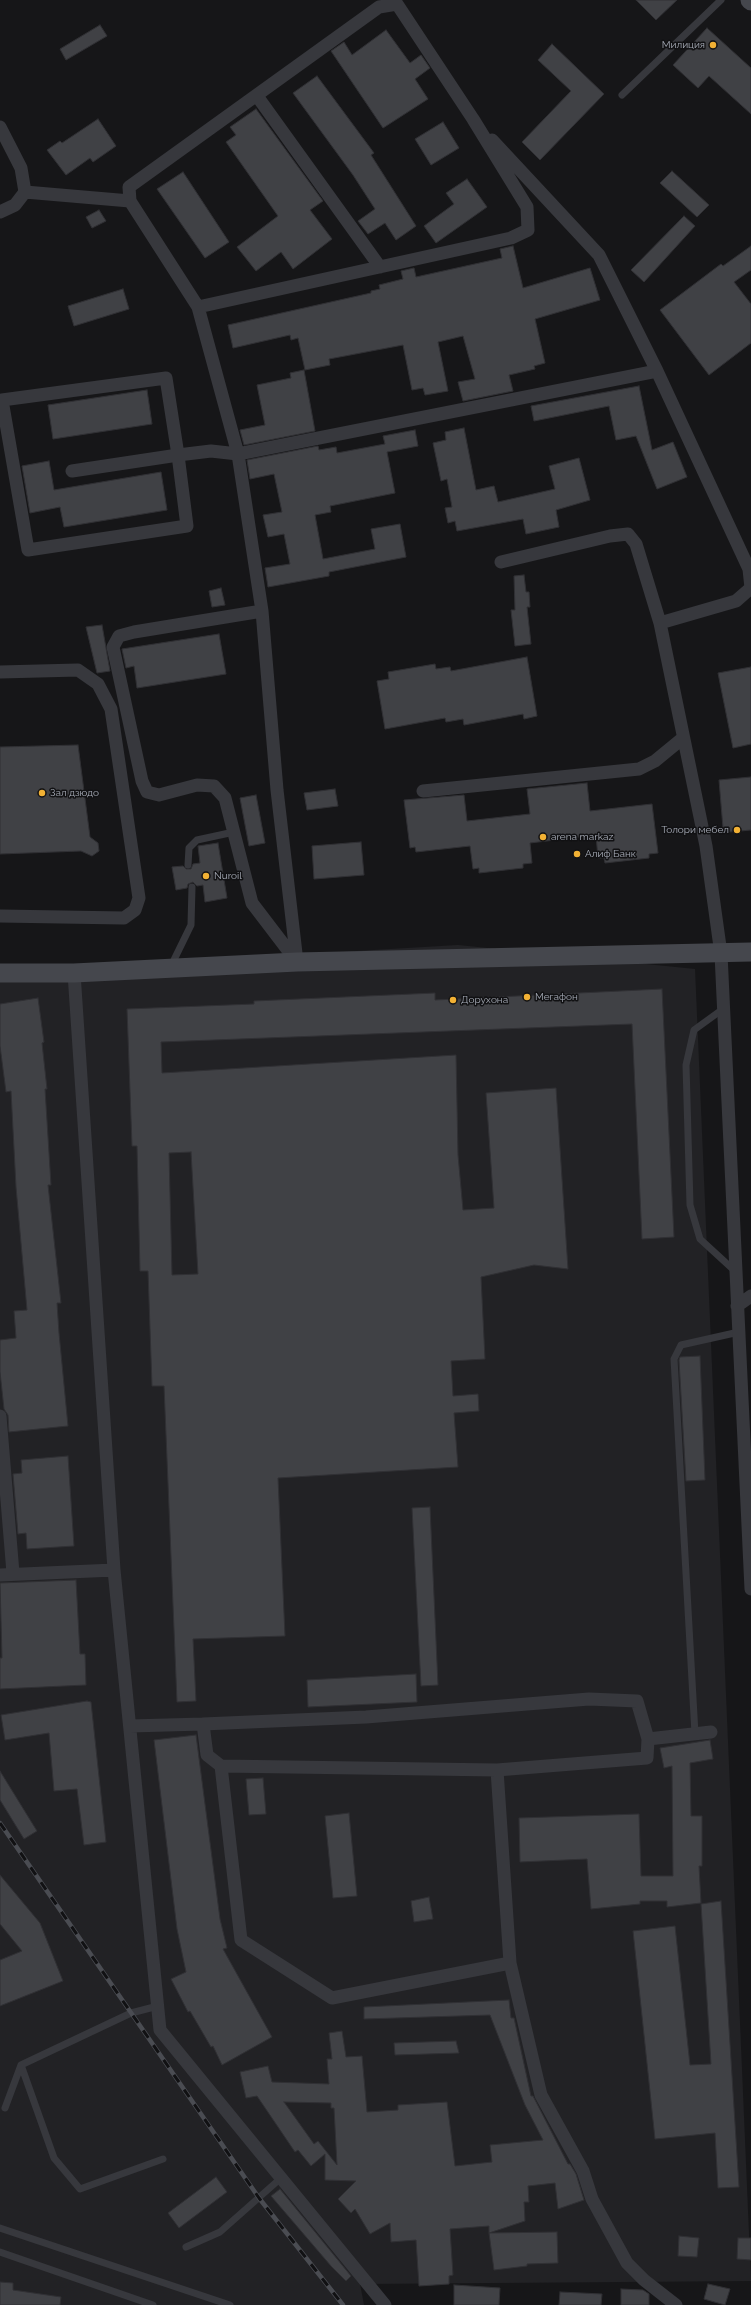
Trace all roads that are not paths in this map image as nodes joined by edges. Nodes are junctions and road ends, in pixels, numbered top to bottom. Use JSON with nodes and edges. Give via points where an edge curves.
{"nodes":[{"id":1,"x":721,"y":0,"type":"edge"},
{"id":2,"x":400,"y":2,"type":"edge"},
{"id":3,"x":622,"y":95,"type":"dead end"},
{"id":4,"x":258,"y":96,"type":"junction"},
{"id":5,"x":473,"y":119,"type":"junction"},
{"id":6,"x":0,"y":126,"type":"edge"},
{"id":7,"x":25,"y":192,"type":"junction"},
{"id":8,"x":130,"y":200,"type":"junction"},
{"id":9,"x":0,"y":212,"type":"edge"},
{"id":10,"x":380,"y":267,"type":"junction"},
{"id":11,"x":198,"y":307,"type":"junction"},
{"id":12,"x":656,"y":371,"type":"junction"},
{"id":13,"x":238,"y":454,"type":"junction"},
{"id":14,"x":178,"y":455,"type":"junction"},
{"id":15,"x":72,"y":471,"type":"dead end"},
{"id":16,"x":501,"y":562,"type":"dead end"},
{"id":17,"x":262,"y":611,"type":"junction"},
{"id":18,"x":660,"y":623,"type":"junction"},
{"id":19,"x":0,"y":672,"type":"edge"},
{"id":20,"x":683,"y":738,"type":"junction"},
{"id":21,"x":423,"y":791,"type":"dead end"},
{"id":22,"x":234,"y":832,"type":"junction"},
{"id":23,"x":188,"y":865,"type":"dead end"},
{"id":24,"x":192,"y":887,"type":"dead end"},
{"id":25,"x":0,"y":916,"type":"edge"},
{"id":26,"x":751,"y":952,"type":"edge"},
{"id":27,"x":721,"y":954,"type":"junction"},
{"id":28,"x":297,"y":962,"type":"junction"},
{"id":29,"x":170,"y":968,"type":"junction"},
{"id":30,"x":0,"y":972,"type":"edge"},
{"id":31,"x":74,"y":973,"type":"junction"},
{"id":32,"x":723,"y":1010,"type":"junction"},
{"id":33,"x":736,"y":1272,"type":"junction"},
{"id":34,"x":751,"y":1296,"type":"edge"},
{"id":35,"x":737,"y":1306,"type":"junction"},
{"id":36,"x":739,"y":1332,"type":"junction"},
{"id":37,"x":0,"y":1416,"type":"edge"},
{"id":38,"x":114,"y":1570,"type":"junction"},
{"id":39,"x":7,"y":1574,"type":"edge"},
{"id":40,"x":751,"y":1589,"type":"edge"},
{"id":41,"x":203,"y":1724,"type":"junction"},
{"id":42,"x":130,"y":1726,"type":"junction"},
{"id":43,"x":711,"y":1732,"type":"dead end"},
{"id":44,"x":695,"y":1734,"type":"junction"},
{"id":45,"x":648,"y":1739,"type":"junction"},
{"id":46,"x":221,"y":1766,"type":"junction"},
{"id":47,"x":497,"y":1770,"type":"junction"},
{"id":48,"x":510,"y":1963,"type":"junction"},
{"id":49,"x":158,"y":2006,"type":"junction"},
{"id":50,"x":20,"y":2065,"type":"junction"},
{"id":51,"x":5,"y":2108,"type":"dead end"},
{"id":52,"x":163,"y":2159,"type":"dead end"},
{"id":53,"x":281,"y":2178,"type":"junction"},
{"id":54,"x":0,"y":2228,"type":"edge"},
{"id":55,"x":186,"y":2247,"type":"dead end"},
{"id":56,"x":0,"y":2252,"type":"edge"},
{"id":57,"x":153,"y":2305,"type":"edge"},
{"id":58,"x":230,"y":2305,"type":"edge"},
{"id":59,"x":385,"y":2305,"type":"edge"},
{"id":60,"x":676,"y":2305,"type":"edge"}],
"edges":[{"from":1,"to":3,"type":"lane"},
{"from":2,"to":4,"type":"street","via":[[379,7]]},
{"from":2,"to":5,"type":"street"},
{"from":4,"to":8,"type":"street","via":[[129,187]]},
{"from":4,"to":10,"type":"street"},
{"from":5,"to":10,"type":"street","via":[[527,207],[528,230],[511,238]]},
{"from":5,"to":12,"type":"street","via":[[599,255]]},
{"from":6,"to":7,"type":"street","via":[[21,168]]},
{"from":7,"to":8,"type":"street"},
{"from":7,"to":9,"type":"street","via":[[15,204]]},
{"from":8,"to":11,"type":"street"},
{"from":10,"to":11,"type":"street"},
{"from":11,"to":13,"type":"street"},
{"from":12,"to":13,"type":"street"},
{"from":12,"to":18,"type":"street","via":[[749,569],[751,588],[736,601]]},
{"from":13,"to":14,"type":"street","via":[[211,451]]},
{"from":13,"to":17,"type":"street"},
{"from":14,"to":14,"type":"street","via":[[187,526],[28,550],[2,400],[166,378]]},
{"from":14,"to":15,"type":"street"},
{"from":16,"to":18,"type":"street","via":[[628,534],[636,544]]},
{"from":17,"to":22,"type":"street","via":[[134,632],[119,636],[113,647],[142,781],[147,792],[159,796],[198,785],[214,786],[225,798]]},
{"from":17,"to":28,"type":"street","via":[[277,790]]},
{"from":18,"to":20,"type":"street"},
{"from":19,"to":25,"type":"street","via":[[78,670],[98,684],[111,709],[139,898],[135,910],[124,918]]},
{"from":20,"to":21,"type":"street","via":[[655,761],[639,769]]},
{"from":20,"to":27,"type":"street","via":[[706,846]]},
{"from":22,"to":23,"type":"lane","via":[[197,840],[189,848]]},
{"from":22,"to":28,"type":"street","via":[[252,904]]},
{"from":24,"to":29,"type":"lane","via":[[192,925]]},
{"from":26,"to":27,"type":"main road"},
{"from":27,"to":28,"type":"main road"},
{"from":27,"to":32,"type":"street"},
{"from":28,"to":29,"type":"main road"},
{"from":29,"to":31,"type":"main road"},
{"from":30,"to":31,"type":"main road"},
{"from":31,"to":38,"type":"street"},
{"from":32,"to":33,"type":"street"},
{"from":32,"to":33,"type":"lane","via":[[694,1030],[686,1065],[690,1205],[700,1239]]},
{"from":33,"to":35,"type":"street"},
{"from":34,"to":35,"type":"street"},
{"from":35,"to":36,"type":"street"},
{"from":36,"to":40,"type":"street"},
{"from":36,"to":44,"type":"lane","via":[[681,1345],[674,1359]]},
{"from":37,"to":39,"type":"street"},
{"from":38,"to":39,"type":"street"},
{"from":38,"to":42,"type":"street"},
{"from":41,"to":42,"type":"street"},
{"from":41,"to":45,"type":"street","via":[[366,1717],[589,1699],[637,1701]]},
{"from":41,"to":46,"type":"street","via":[[207,1755]]},
{"from":42,"to":49,"type":"street"},
{"from":43,"to":44,"type":"street"},
{"from":44,"to":45,"type":"street"},
{"from":45,"to":47,"type":"street","via":[[647,1758]]},
{"from":46,"to":47,"type":"street"},
{"from":46,"to":48,"type":"street","via":[[241,1940],[332,1998]]},
{"from":47,"to":48,"type":"street"},
{"from":48,"to":60,"type":"street","via":[[541,2095],[582,2170],[592,2199],[627,2263]]},
{"from":49,"to":50,"type":"lane","via":[[131,2013]]},
{"from":49,"to":53,"type":"street","via":[[160,2030]]},
{"from":50,"to":51,"type":"lane"},
{"from":50,"to":52,"type":"lane","via":[[54,2158],[80,2189]]},
{"from":53,"to":55,"type":"lane","via":[[220,2232]]},
{"from":53,"to":59,"type":"street"},
{"from":54,"to":58,"type":"lane"},
{"from":56,"to":57,"type":"lane"}]}
